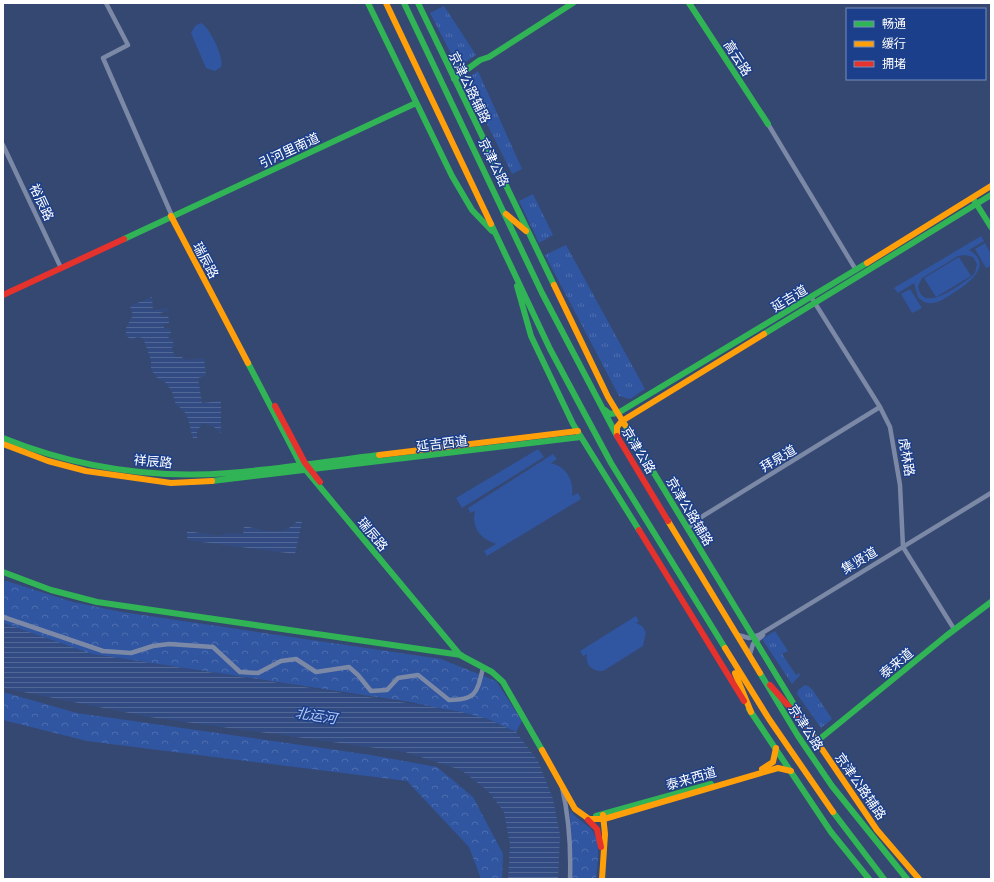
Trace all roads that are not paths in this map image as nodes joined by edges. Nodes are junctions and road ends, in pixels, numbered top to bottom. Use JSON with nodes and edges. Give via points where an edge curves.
{"nodes":[{"id":1,"x":106,"y":3,"type":"edge"},
{"id":2,"x":368,"y":3,"type":"edge"},
{"id":3,"x":386,"y":3,"type":"edge"},
{"id":4,"x":404,"y":3,"type":"edge"},
{"id":5,"x":418,"y":3,"type":"edge"},
{"id":6,"x":573,"y":3,"type":"edge"},
{"id":7,"x":690,"y":3,"type":"edge"},
{"id":8,"x":454,"y":79,"type":"junction"},
{"id":9,"x":416,"y":103,"type":"junction"},
{"id":10,"x":768,"y":124,"type":"joint"},
{"id":11,"x":3,"y":145,"type":"edge"},
{"id":12,"x":991,"y":186,"type":"edge"},
{"id":13,"x":991,"y":195,"type":"edge"},
{"id":14,"x":974,"y":196,"type":"junction"},
{"id":15,"x":978,"y":203,"type":"junction"},
{"id":16,"x":506,"y":214,"type":"junction"},
{"id":17,"x":172,"y":216,"type":"junction"},
{"id":18,"x":991,"y":221,"type":"edge"},
{"id":19,"x":991,"y":227,"type":"edge"},
{"id":20,"x":493,"y":232,"type":"junction"},
{"id":21,"x":527,"y":232,"type":"junction"},
{"id":22,"x":61,"y":268,"type":"junction"},
{"id":23,"x":856,"y":270,"type":"junction"},
{"id":24,"x":513,"y":273,"type":"junction"},
{"id":25,"x":3,"y":295,"type":"edge"},
{"id":26,"x":811,"y":297,"type":"junction"},
{"id":27,"x":815,"y":303,"type":"junction"},
{"id":28,"x":598,"y":402,"type":"junction"},
{"id":29,"x":880,"y":407,"type":"junction"},
{"id":30,"x":618,"y":413,"type":"junction"},
{"id":31,"x":622,"y":421,"type":"junction"},
{"id":32,"x":578,"y":431,"type":"junction"},
{"id":33,"x":617,"y":436,"type":"junction"},
{"id":34,"x":581,"y":437,"type":"junction"},
{"id":35,"x":3,"y":438,"type":"edge"},
{"id":36,"x":3,"y":444,"type":"edge"},
{"id":37,"x":303,"y":463,"type":"junction"},
{"id":38,"x":288,"y":465,"type":"junction"},
{"id":39,"x":308,"y":470,"type":"junction"},
{"id":40,"x":289,"y":472,"type":"junction"},
{"id":41,"x":316,"y":480,"type":"junction"},
{"id":42,"x":991,"y":494,"type":"edge"},
{"id":43,"x":688,"y":528,"type":"junction"},
{"id":44,"x":904,"y":548,"type":"junction"},
{"id":45,"x":3,"y":572,"type":"edge"},
{"id":46,"x":991,"y":602,"type":"edge"},
{"id":47,"x":3,"y":617,"type":"edge"},
{"id":48,"x":954,"y":628,"type":"junction"},
{"id":49,"x":737,"y":635,"type":"junction"},
{"id":50,"x":754,"y":639,"type":"junction"},
{"id":51,"x":463,"y":655,"type":"junction"},
{"id":52,"x":729,"y":657,"type":"junction"},
{"id":53,"x":751,"y":658,"type":"junction"},
{"id":54,"x":483,"y":668,"type":"junction"},
{"id":55,"x":761,"y":675,"type":"junction"},
{"id":56,"x":751,"y":712,"type":"junction"},
{"id":57,"x":806,"y":727,"type":"junction"},
{"id":58,"x":816,"y":742,"type":"junction"},
{"id":59,"x":776,"y":748,"type":"junction"},
{"id":60,"x":559,"y":771,"type":"junction"},
{"id":61,"x":790,"y":771,"type":"junction"},
{"id":62,"x":560,"y":780,"type":"junction"},
{"id":63,"x":586,"y":816,"type":"junction"},
{"id":64,"x":601,"y":819,"type":"junction"},
{"id":65,"x":601,"y":847,"type":"junction"},
{"id":66,"x":570,"y":879,"type":"edge"},
{"id":67,"x":599,"y":879,"type":"edge"},
{"id":68,"x":602,"y":879,"type":"edge"},
{"id":69,"x":869,"y":879,"type":"edge"},
{"id":70,"x":884,"y":879,"type":"edge"},
{"id":71,"x":906,"y":879,"type":"edge"},
{"id":72,"x":919,"y":879,"type":"edge"}],
"edges":[{"from":1,"to":17,"type":"street","via":[[128,45],[103,58]]},
{"from":2,"to":9,"type":"main road"},
{"from":3,"to":20,"type":"main road","name":"京津公路"},
{"from":4,"to":16,"type":"main road","name":"京津公路"},
{"from":5,"to":8,"type":"main road","name":"京津公路辅路"},
{"from":6,"to":8,"type":"main road","via":[[489,57],[480,60]]},
{"from":7,"to":10,"type":"main road","name":"高云路"},
{"from":8,"to":21,"type":"main road","name":"京津公路辅路"},
{"from":9,"to":17,"type":"main road","name":"引河里南道"},
{"from":9,"to":20,"type":"main road","via":[[465,199]]},
{"from":10,"to":23,"type":"street"},
{"from":11,"to":22,"type":"street","name":"裕辰路"},
{"from":12,"to":14,"type":"main road","name":"延吉道"},
{"from":13,"to":15,"type":"main road","name":"延吉道"},
{"from":14,"to":15,"type":"main road"},
{"from":14,"to":23,"type":"main road","name":"延吉道"},
{"from":15,"to":18,"type":"main road"},
{"from":15,"to":19,"type":"main road"},
{"from":15,"to":27,"type":"main road","name":"延吉道"},
{"from":16,"to":21,"type":"main road"},
{"from":16,"to":28,"type":"main road","name":"京津公路","via":[[542,293]]},
{"from":17,"to":22,"type":"main road","name":"引河里南道"},
{"from":17,"to":37,"type":"main road","name":"瑞辰路"},
{"from":20,"to":24,"type":"main road","name":"京津公路"},
{"from":21,"to":30,"type":"main road","name":"京津公路辅路"},
{"from":22,"to":25,"type":"main road","name":"引河里南道"},
{"from":23,"to":26,"type":"main road","name":"延吉道"},
{"from":24,"to":32,"type":"main road","via":[[531,336]]},
{"from":24,"to":52,"type":"main road","name":"京津公路","via":[[611,463]]},
{"from":26,"to":27,"type":"street","name":"虎林路"},
{"from":26,"to":30,"type":"main road","name":"延吉道"},
{"from":27,"to":29,"type":"street","name":"虎林路"},
{"from":27,"to":31,"type":"main road","name":"延吉道"},
{"from":28,"to":30,"type":"main road","via":[[610,414]]},
{"from":28,"to":33,"type":"main road","name":"京津公路"},
{"from":29,"to":43,"type":"street","name":"拜泉道","via":[[703,516]]},
{"from":29,"to":44,"type":"street","name":"虎林路","via":[[890,427],[896,453]]},
{"from":30,"to":31,"type":"main road","name":"京津公路辅路"},
{"from":31,"to":33,"type":"main road","via":[[617,427]]},
{"from":31,"to":43,"type":"main road","name":"京津公路辅路"},
{"from":32,"to":34,"type":"main road"},
{"from":32,"to":37,"type":"main road","name":"延吉西道"},
{"from":33,"to":49,"type":"main road","name":"京津公路"},
{"from":34,"to":39,"type":"main road","name":"延吉西道"},
{"from":34,"to":56,"type":"main road"},
{"from":35,"to":38,"type":"main road","name":"祥辰路","via":[[53,455],[141,472],[196,475]]},
{"from":36,"to":40,"type":"main road","name":"祥辰路","via":[[48,461],[86,471],[168,483],[227,480]]},
{"from":37,"to":38,"type":"main road","name":"祥辰路"},
{"from":37,"to":39,"type":"main road","name":"瑞辰路"},
{"from":38,"to":39,"type":"main road"},
{"from":39,"to":40,"type":"main road","name":"祥辰路"},
{"from":39,"to":41,"type":"main road","name":"瑞辰路"},
{"from":40,"to":41,"type":"main road"},
{"from":41,"to":51,"type":"main road","name":"瑞辰路"},
{"from":42,"to":44,"type":"street","name":"集贤道"},
{"from":43,"to":50,"type":"main road","name":"京津公路辅路"},
{"from":44,"to":48,"type":"street","name":"虎林路"},
{"from":44,"to":50,"type":"street","name":"集贤道"},
{"from":45,"to":51,"type":"main road","via":[[51,590],[97,602]]},
{"from":46,"to":48,"type":"main road","name":"泰来道"},
{"from":47,"to":54,"type":"street","via":[[103,652],[131,653],[169,644],[213,647],[240,672],[258,673],[282,661],[296,658],[316,672],[349,667],[371,691],[387,690],[398,678],[418,675],[448,700],[465,700],[478,689]]},
{"from":48,"to":58,"type":"main road","name":"泰来道"},
{"from":49,"to":50,"type":"street"},
{"from":49,"to":53,"type":"main road","name":"京津公路"},
{"from":50,"to":53,"type":"street"},
{"from":50,"to":57,"type":"main road","name":"京津公路辅路"},
{"from":51,"to":54,"type":"main road","name":"瑞辰路"},
{"from":51,"to":60,"type":"main road","name":"瑞辰路","via":[[494,670],[504,679]]},
{"from":52,"to":56,"type":"main road"},
{"from":52,"to":70,"type":"main road","name":"京津公路","via":[[820,795]]},
{"from":53,"to":55,"type":"main road","name":"京津公路"},
{"from":54,"to":62,"type":"main road","name":"瑞辰路","via":[[496,675],[506,687]]},
{"from":55,"to":57,"type":"main road"},
{"from":55,"to":71,"type":"main road","name":"京津公路","via":[[832,786]]},
{"from":56,"to":59,"type":"main road"},
{"from":57,"to":58,"type":"main road","name":"京津公路辅路"},
{"from":58,"to":72,"type":"main road","name":"京津公路辅路","via":[[878,830]]},
{"from":59,"to":61,"type":"main road"},
{"from":59,"to":64,"type":"main road","name":"泰来西道","via":[[775,758],[767,767]]},
{"from":60,"to":62,"type":"street"},
{"from":60,"to":63,"type":"main road","name":"瑞辰路","via":[[575,802]]},
{"from":61,"to":64,"type":"main road","name":"泰来西道","via":[[778,768]]},
{"from":61,"to":69,"type":"main road","via":[[831,832]]},
{"from":62,"to":63,"type":"main road","name":"瑞辰路","via":[[575,809]]},
{"from":62,"to":66,"type":"street","via":[[568,820]]},
{"from":63,"to":64,"type":"main road","name":"瑞辰路"},
{"from":63,"to":65,"type":"main road","via":[[597,829]]},
{"from":64,"to":65,"type":"main road"},
{"from":64,"to":68,"type":"main road","via":[[605,834]]},
{"from":65,"to":67,"type":"main road"}]}
